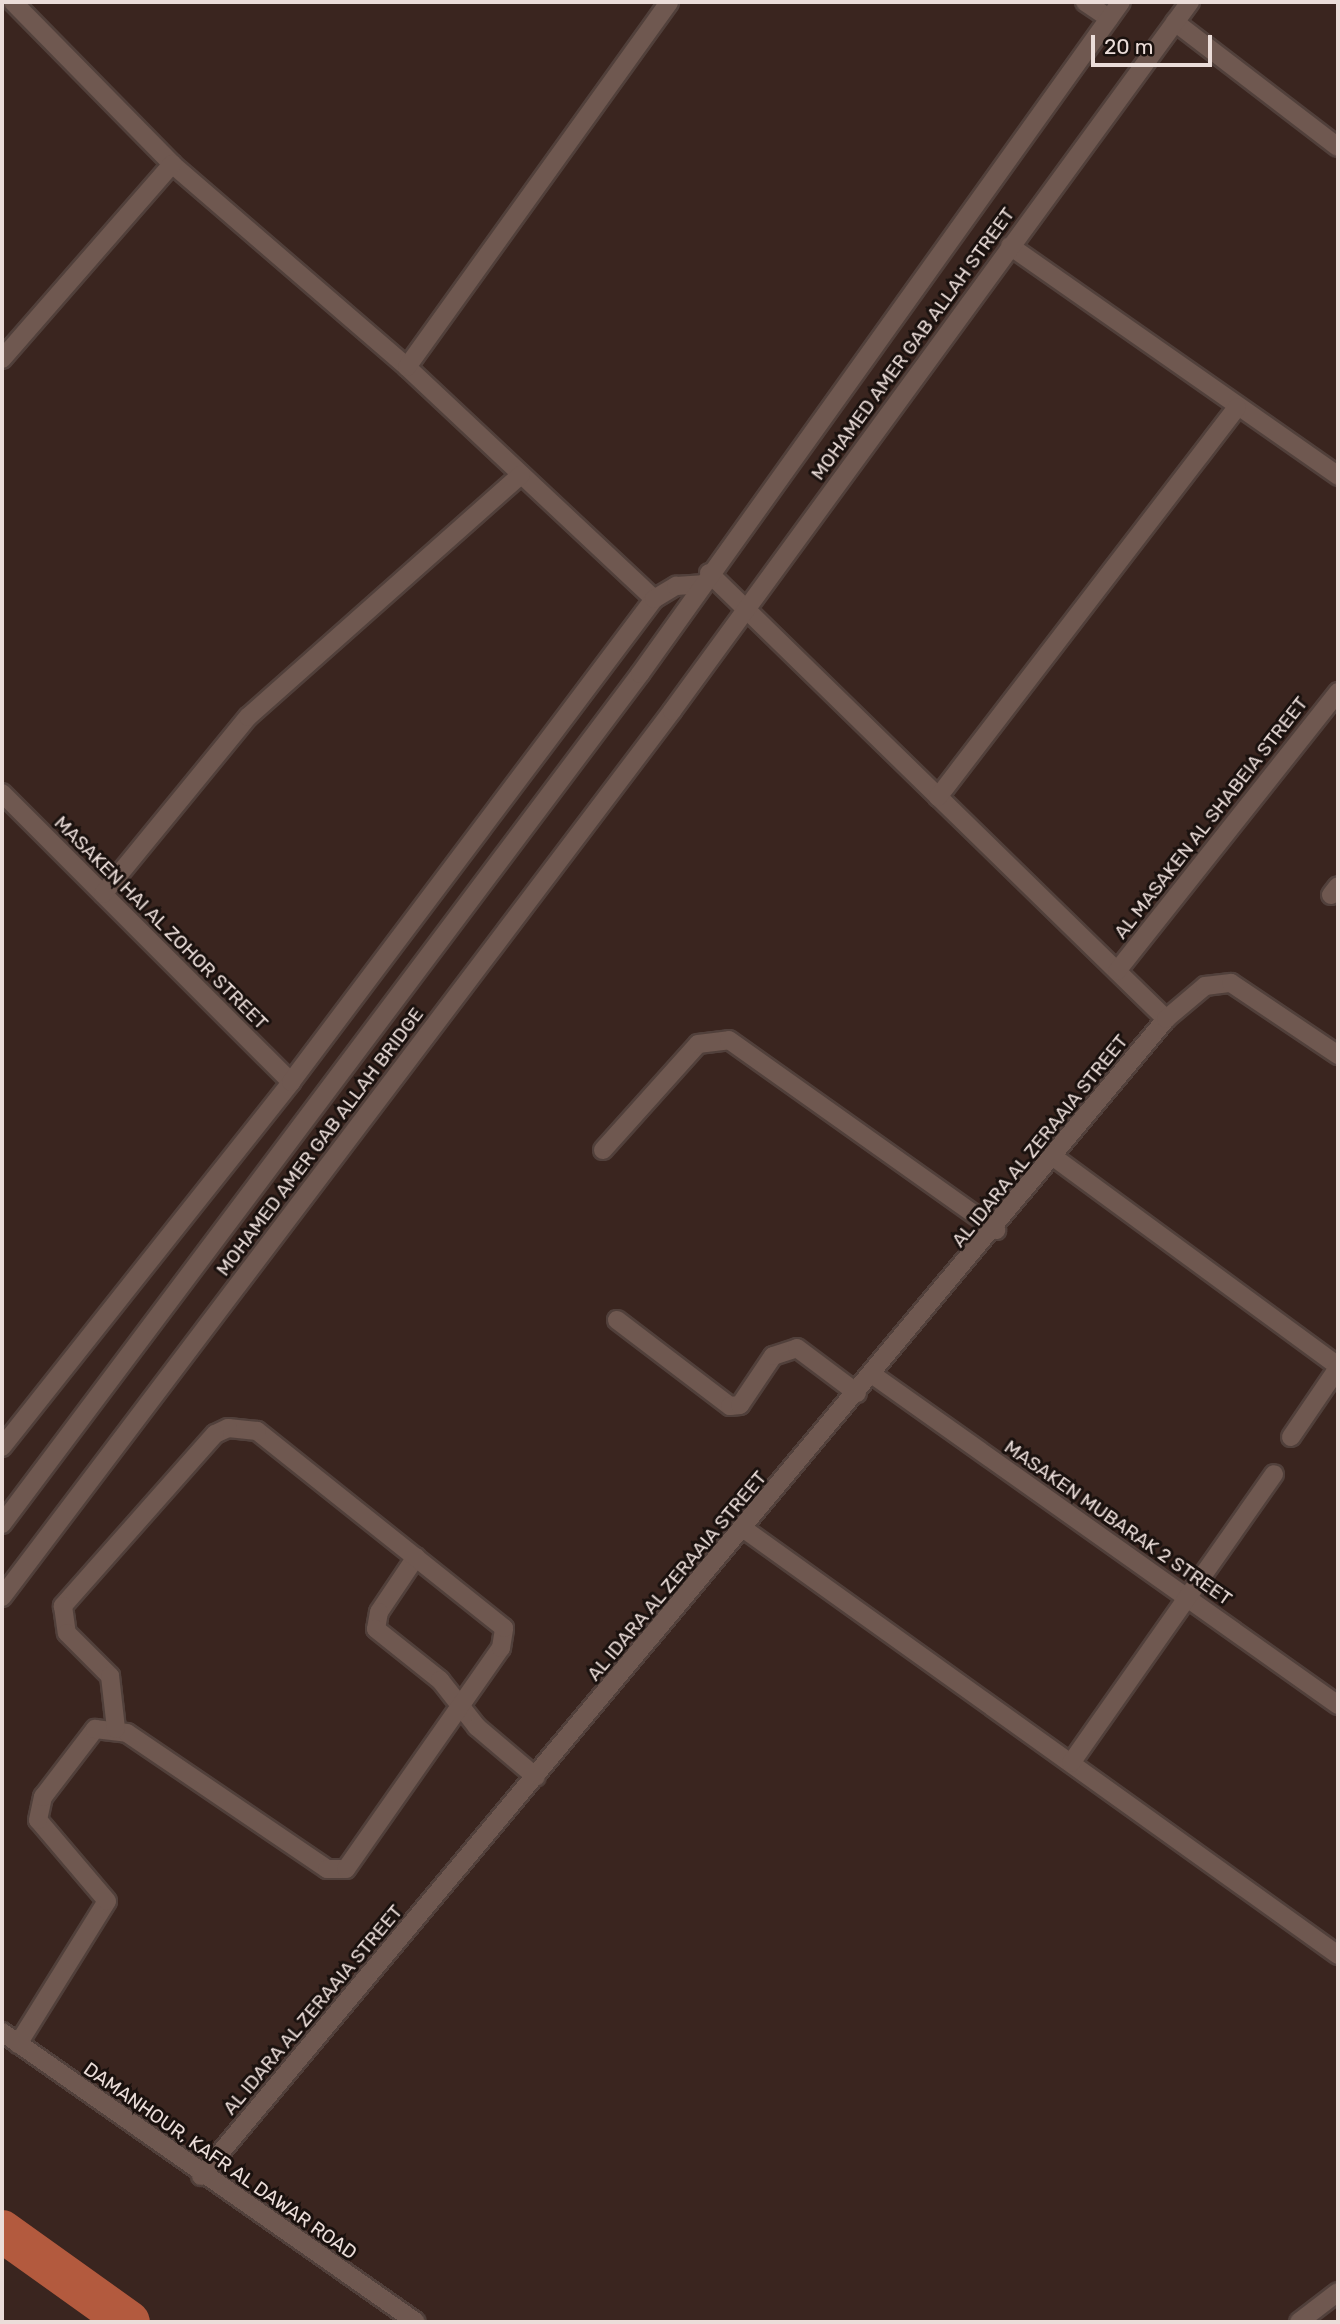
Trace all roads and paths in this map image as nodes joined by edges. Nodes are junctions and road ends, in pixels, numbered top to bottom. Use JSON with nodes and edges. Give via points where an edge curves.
{"nodes":[{"id":1,"x":6,"y":2,"type":"edge"},
{"id":2,"x":13,"y":2,"type":"edge"},
{"id":3,"x":669,"y":2,"type":"edge"},
{"id":4,"x":1085,"y":2,"type":"edge"},
{"id":5,"x":1121,"y":2,"type":"edge"},
{"id":6,"x":1190,"y":2,"type":"edge"},
{"id":7,"x":2,"y":6,"type":"edge"},
{"id":8,"x":1109,"y":18,"type":"junction"},
{"id":9,"x":1175,"y":22,"type":"junction"},
{"id":10,"x":1338,"y":147,"type":"edge"},
{"id":11,"x":172,"y":164,"type":"junction"},
{"id":12,"x":1010,"y":246,"type":"junction"},
{"id":13,"x":2,"y":359,"type":"edge"},
{"id":14,"x":408,"y":367,"type":"junction"},
{"id":15,"x":1237,"y":407,"type":"junction"},
{"id":16,"x":521,"y":475,"type":"junction"},
{"id":17,"x":1338,"y":477,"type":"edge"},
{"id":18,"x":706,"y":578,"type":"junction"},
{"id":19,"x":654,"y":600,"type":"junction"},
{"id":20,"x":746,"y":610,"type":"junction"},
{"id":21,"x":640,"y":674,"type":"joint"},
{"id":22,"x":1338,"y":692,"type":"edge"},
{"id":23,"x":672,"y":711,"type":"joint"},
{"id":24,"x":2,"y":793,"type":"edge"},
{"id":25,"x":938,"y":797,"type":"junction"},
{"id":26,"x":103,"y":894,"type":"junction"},
{"id":27,"x":1117,"y":971,"type":"junction"},
{"id":28,"x":1167,"y":1019,"type":"junction"},
{"id":29,"x":1338,"y":1055,"type":"edge"},
{"id":30,"x":291,"y":1082,"type":"junction"},
{"id":31,"x":603,"y":1150,"type":"dead end"},
{"id":32,"x":1055,"y":1158,"type":"junction"},
{"id":33,"x":996,"y":1230,"type":"junction"},
{"id":34,"x":617,"y":1320,"type":"dead end"},
{"id":35,"x":1338,"y":1367,"type":"edge"},
{"id":36,"x":873,"y":1375,"type":"junction"},
{"id":37,"x":857,"y":1394,"type":"junction"},
{"id":38,"x":1291,"y":1437,"type":"dead end"},
{"id":39,"x":2,"y":1447,"type":"edge"},
{"id":40,"x":1274,"y":1474,"type":"dead end"},
{"id":41,"x":2,"y":1524,"type":"edge"},
{"id":42,"x":744,"y":1529,"type":"junction"},
{"id":43,"x":416,"y":1557,"type":"junction"},
{"id":44,"x":2,"y":1597,"type":"edge"},
{"id":45,"x":1187,"y":1598,"type":"junction"},
{"id":46,"x":457,"y":1702,"type":"junction"},
{"id":47,"x":1338,"y":1705,"type":"edge"},
{"id":48,"x":117,"y":1729,"type":"junction"},
{"id":49,"x":1071,"y":1763,"type":"junction"},
{"id":50,"x":536,"y":1777,"type":"junction"},
{"id":51,"x":1338,"y":1955,"type":"edge"},
{"id":52,"x":2,"y":2032,"type":"edge"},
{"id":53,"x":18,"y":2044,"type":"junction"},
{"id":54,"x":201,"y":2176,"type":"junction"},
{"id":55,"x":1338,"y":2292,"type":"edge"},
{"id":56,"x":416,"y":2322,"type":"edge"},
{"id":57,"x":1299,"y":2322,"type":"edge"}],
"edges":[{"from":1,"to":7,"type":"street"},
{"from":2,"to":11,"type":"street"},
{"from":3,"to":14,"type":"street"},
{"from":4,"to":8,"type":"street"},
{"from":5,"to":8,"type":"street","name":"MOHAMED AMER GAB ALLAH STREET"},
{"from":6,"to":9,"type":"street","name":"MOHAMED AMER GAB ALLAH STREET"},
{"from":8,"to":18,"type":"street","name":"MOHAMED AMER GAB ALLAH STREET"},
{"from":9,"to":10,"type":"street"},
{"from":9,"to":12,"type":"street","name":"MOHAMED AMER GAB ALLAH STREET"},
{"from":11,"to":13,"type":"street"},
{"from":11,"to":14,"type":"street"},
{"from":12,"to":15,"type":"street"},
{"from":12,"to":20,"type":"street","name":"MOHAMED AMER GAB ALLAH STREET"},
{"from":14,"to":16,"type":"street"},
{"from":15,"to":17,"type":"street"},
{"from":15,"to":25,"type":"street"},
{"from":16,"to":19,"type":"street"},
{"from":16,"to":26,"type":"street","via":[[248,717]]},
{"from":18,"to":19,"type":"street","via":[[676,586]]},
{"from":18,"to":20,"type":"street"},
{"from":18,"to":21,"type":"street","name":"MOHAMED AMER GAB ALLAH STREET"},
{"from":19,"to":30,"type":"street"},
{"from":20,"to":23,"type":"street","name":"MOHAMED AMER GAB ALLAH STREET"},
{"from":20,"to":25,"type":"street"},
{"from":21,"to":41,"type":"street","name":"MOHAMED AMER GAB ALLAH BRIDGE"},
{"from":22,"to":27,"type":"street","name":"AL MASAKEN AL SHABEIA STREET"},
{"from":23,"to":44,"type":"street","name":"MOHAMED AMER GAB ALLAH BRIDGE"},
{"from":24,"to":26,"type":"street","name":"MASAKEN HAI AL ZOHOR STREET"},
{"from":25,"to":27,"type":"street"},
{"from":26,"to":30,"type":"street","name":"MASAKEN HAI AL ZOHOR STREET"},
{"from":27,"to":28,"type":"street"},
{"from":28,"to":29,"type":"street","name":"AL IDARA AL ZERAAIA STREET","via":[[1206,986],[1231,983]]},
{"from":28,"to":32,"type":"street","name":"AL IDARA AL ZERAAIA STREET"},
{"from":30,"to":39,"type":"street"},
{"from":31,"to":33,"type":"street","via":[[698,1044],[729,1040]]},
{"from":32,"to":33,"type":"street","name":"AL IDARA AL ZERAAIA STREET"},
{"from":32,"to":35,"type":"street"},
{"from":33,"to":36,"type":"street","name":"AL IDARA AL ZERAAIA STREET"},
{"from":34,"to":37,"type":"street","via":[[730,1406],[740,1405],[773,1356],[797,1348]]},
{"from":35,"to":38,"type":"street"},
{"from":36,"to":37,"type":"street","name":"AL IDARA AL ZERAAIA STREET"},
{"from":36,"to":45,"type":"street","name":"MASAKEN MUBARAK 2 STREET"},
{"from":37,"to":42,"type":"street","name":"AL IDARA AL ZERAAIA STREET"},
{"from":40,"to":45,"type":"street"},
{"from":42,"to":49,"type":"street"},
{"from":42,"to":50,"type":"street","name":"AL IDARA AL ZERAAIA STREET"},
{"from":43,"to":46,"type":"street","via":[[379,1612],[376,1629]]},
{"from":43,"to":46,"type":"street","via":[[504,1628],[501,1648]]},
{"from":43,"to":48,"type":"street","via":[[257,1432],[241,1427],[215,1434],[64,1606],[67,1633],[110,1676]]},
{"from":45,"to":47,"type":"street","name":"MASAKEN MUBARAK 2 STREET"},
{"from":45,"to":49,"type":"street"},
{"from":46,"to":48,"type":"street","via":[[354,1863],[336,1871]]},
{"from":46,"to":50,"type":"street"},
{"from":48,"to":53,"type":"street","via":[[95,1729],[43,1797],[43,1833],[107,1901]]},
{"from":49,"to":51,"type":"street"},
{"from":50,"to":54,"type":"street","name":"AL IDARA AL ZERAAIA STREET"},
{"from":52,"to":53,"type":"street","name":"DAMANHOUR, KAFR AL DAWAR ROAD"},
{"from":53,"to":54,"type":"street","name":"DAMANHOUR, KAFR AL DAWAR ROAD"},
{"from":54,"to":56,"type":"street","name":"DAMANHOUR, KAFR AL DAWAR ROAD"},
{"from":55,"to":57,"type":"street"}]}
